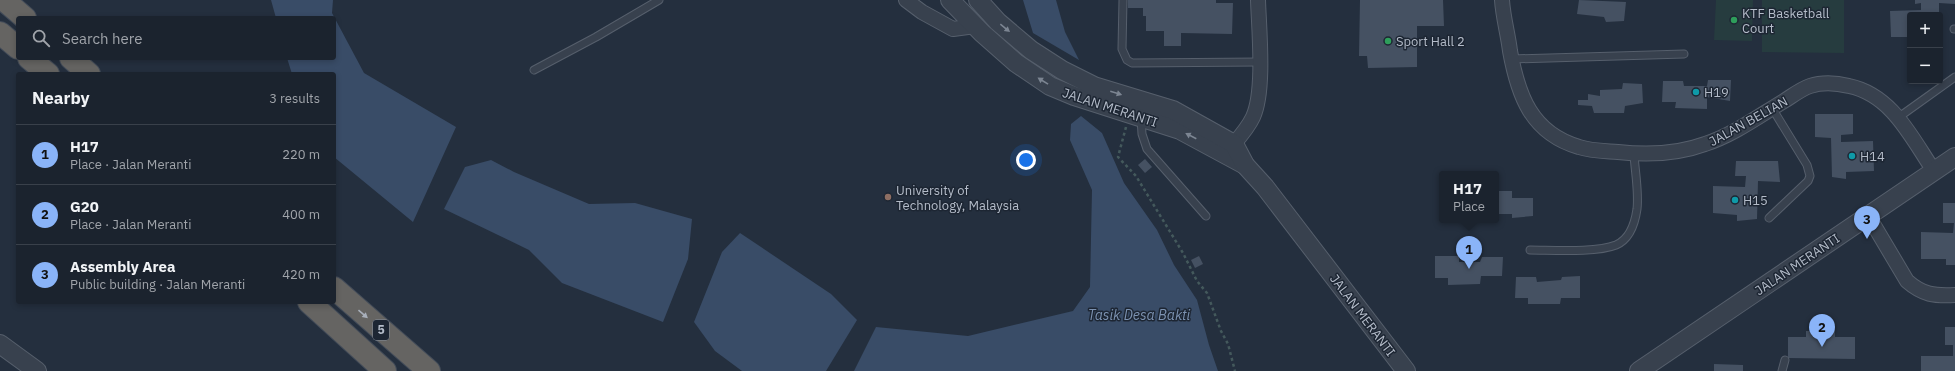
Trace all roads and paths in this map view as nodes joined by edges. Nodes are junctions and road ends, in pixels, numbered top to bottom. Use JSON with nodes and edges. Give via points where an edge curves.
{"nodes":[{"id":1,"x":4,"y":0,"type":"edge"},
{"id":2,"x":659,"y":0,"type":"edge"},
{"id":3,"x":906,"y":0,"type":"edge"},
{"id":4,"x":950,"y":0,"type":"edge"},
{"id":5,"x":978,"y":0,"type":"edge"},
{"id":6,"x":1123,"y":0,"type":"edge"},
{"id":7,"x":1258,"y":0,"type":"edge"},
{"id":8,"x":1502,"y":0,"type":"edge"},
{"id":9,"x":24,"y":16,"type":"edge"},
{"id":10,"x":975,"y":26,"type":"junction"},
{"id":11,"x":0,"y":33,"type":"edge"},
{"id":12,"x":16,"y":46,"type":"edge"},
{"id":13,"x":1684,"y":54,"type":"dead end"},
{"id":14,"x":1512,"y":59,"type":"junction"},
{"id":15,"x":31,"y":60,"type":"edge"},
{"id":16,"x":73,"y":60,"type":"edge"},
{"id":17,"x":1259,"y":62,"type":"junction"},
{"id":18,"x":534,"y":70,"type":"dead end"},
{"id":19,"x":46,"y":72,"type":"edge"},
{"id":20,"x":87,"y":72,"type":"edge"},
{"id":21,"x":1955,"y":77,"type":"edge"},
{"id":22,"x":1772,"y":108,"type":"junction"},
{"id":23,"x":1135,"y":116,"type":"junction"},
{"id":24,"x":1899,"y":117,"type":"junction"},
{"id":25,"x":1229,"y":149,"type":"junction"},
{"id":26,"x":1634,"y":154,"type":"junction"},
{"id":27,"x":1955,"y":157,"type":"edge"},
{"id":28,"x":1934,"y":171,"type":"junction"},
{"id":29,"x":1206,"y":216,"type":"dead end"},
{"id":30,"x":1869,"y":217,"type":"junction"},
{"id":31,"x":1769,"y":218,"type":"dead end"},
{"id":32,"x":1530,"y":250,"type":"dead end"},
{"id":33,"x":336,"y":290,"type":"edge"},
{"id":34,"x":1955,"y":295,"type":"edge"},
{"id":35,"x":311,"y":304,"type":"edge"},
{"id":36,"x":0,"y":344,"type":"edge"},
{"id":37,"x":1785,"y":360,"type":"dead end"},
{"id":38,"x":37,"y":371,"type":"edge"},
{"id":39,"x":385,"y":371,"type":"edge"},
{"id":40,"x":429,"y":371,"type":"edge"},
{"id":41,"x":1236,"y":371,"type":"edge"},
{"id":42,"x":1406,"y":371,"type":"edge"},
{"id":43,"x":1639,"y":371,"type":"edge"},
{"id":44,"x":1782,"y":371,"type":"edge"}],
"edges":[{"from":1,"to":9,"type":"highway"},
{"from":2,"to":18,"type":"lane"},
{"from":3,"to":10,"type":"street","via":[[954,29]]},
{"from":4,"to":10,"type":"street","name":"JALAN MERANTI"},
{"from":5,"to":25,"type":"street","name":"JALAN MERANTI","one_way":true,"via":[[998,22],[1031,50],[1062,70],[1094,86],[1173,110]]},
{"from":6,"to":17,"type":"lane","via":[[1122,48],[1127,60],[1132,63]]},
{"from":7,"to":17,"type":"street"},
{"from":8,"to":14,"type":"street","name":"JALAN BELIAN"},
{"from":23,"to":10,"type":"street","name":"JALAN MERANTI","one_way":true,"via":[[1050,86],[1016,63]]},
{"from":11,"to":12,"type":"highway"},
{"from":13,"to":14,"type":"lane"},
{"from":14,"to":26,"type":"street","name":"JALAN BELIAN","via":[[1517,87],[1528,110],[1542,126],[1558,138],[1580,148]]},
{"from":15,"to":19,"type":"highway"},
{"from":16,"to":20,"type":"highway"},
{"from":17,"to":25,"type":"street","via":[[1259,95],[1253,117]]},
{"from":21,"to":24,"type":"lane"},
{"from":22,"to":24,"type":"street","name":"JALAN BELIAN","via":[[1810,86],[1827,83],[1849,85],[1868,91]]},
{"from":22,"to":26,"type":"street","name":"JALAN BELIAN","via":[[1726,135],[1705,144],[1683,150]]},
{"from":22,"to":31,"type":"lane","via":[[1807,166],[1810,176],[1808,181]]},
{"from":25,"to":23,"type":"street","name":"JALAN MERANTI","one_way":true},
{"from":23,"to":29,"type":"lane","via":[[1147,149]]},
{"from":23,"to":41,"type":"path","via":[[1121,141],[1118,157],[1136,176],[1197,281],[1207,293]]},
{"from":24,"to":28,"type":"street","name":"JALAN BELIAN"},
{"from":25,"to":42,"type":"street","name":"JALAN MERANTI","via":[[1266,187]]},
{"from":26,"to":32,"type":"lane","via":[[1637,208],[1634,223],[1627,236],[1616,245],[1592,249]]},
{"from":27,"to":28,"type":"street","name":"JALAN MERANTI"},
{"from":28,"to":30,"type":"street","name":"JALAN MERANTI"},
{"from":30,"to":34,"type":"street","via":[[1911,284],[1922,293]]},
{"from":30,"to":43,"type":"street","name":"JALAN MERANTI"},
{"from":33,"to":40,"type":"highway","number":"5","one_way":true},
{"from":35,"to":39,"type":"highway","number":"5"},
{"from":36,"to":38,"type":"street"},
{"from":37,"to":44,"type":"lane"}]}
